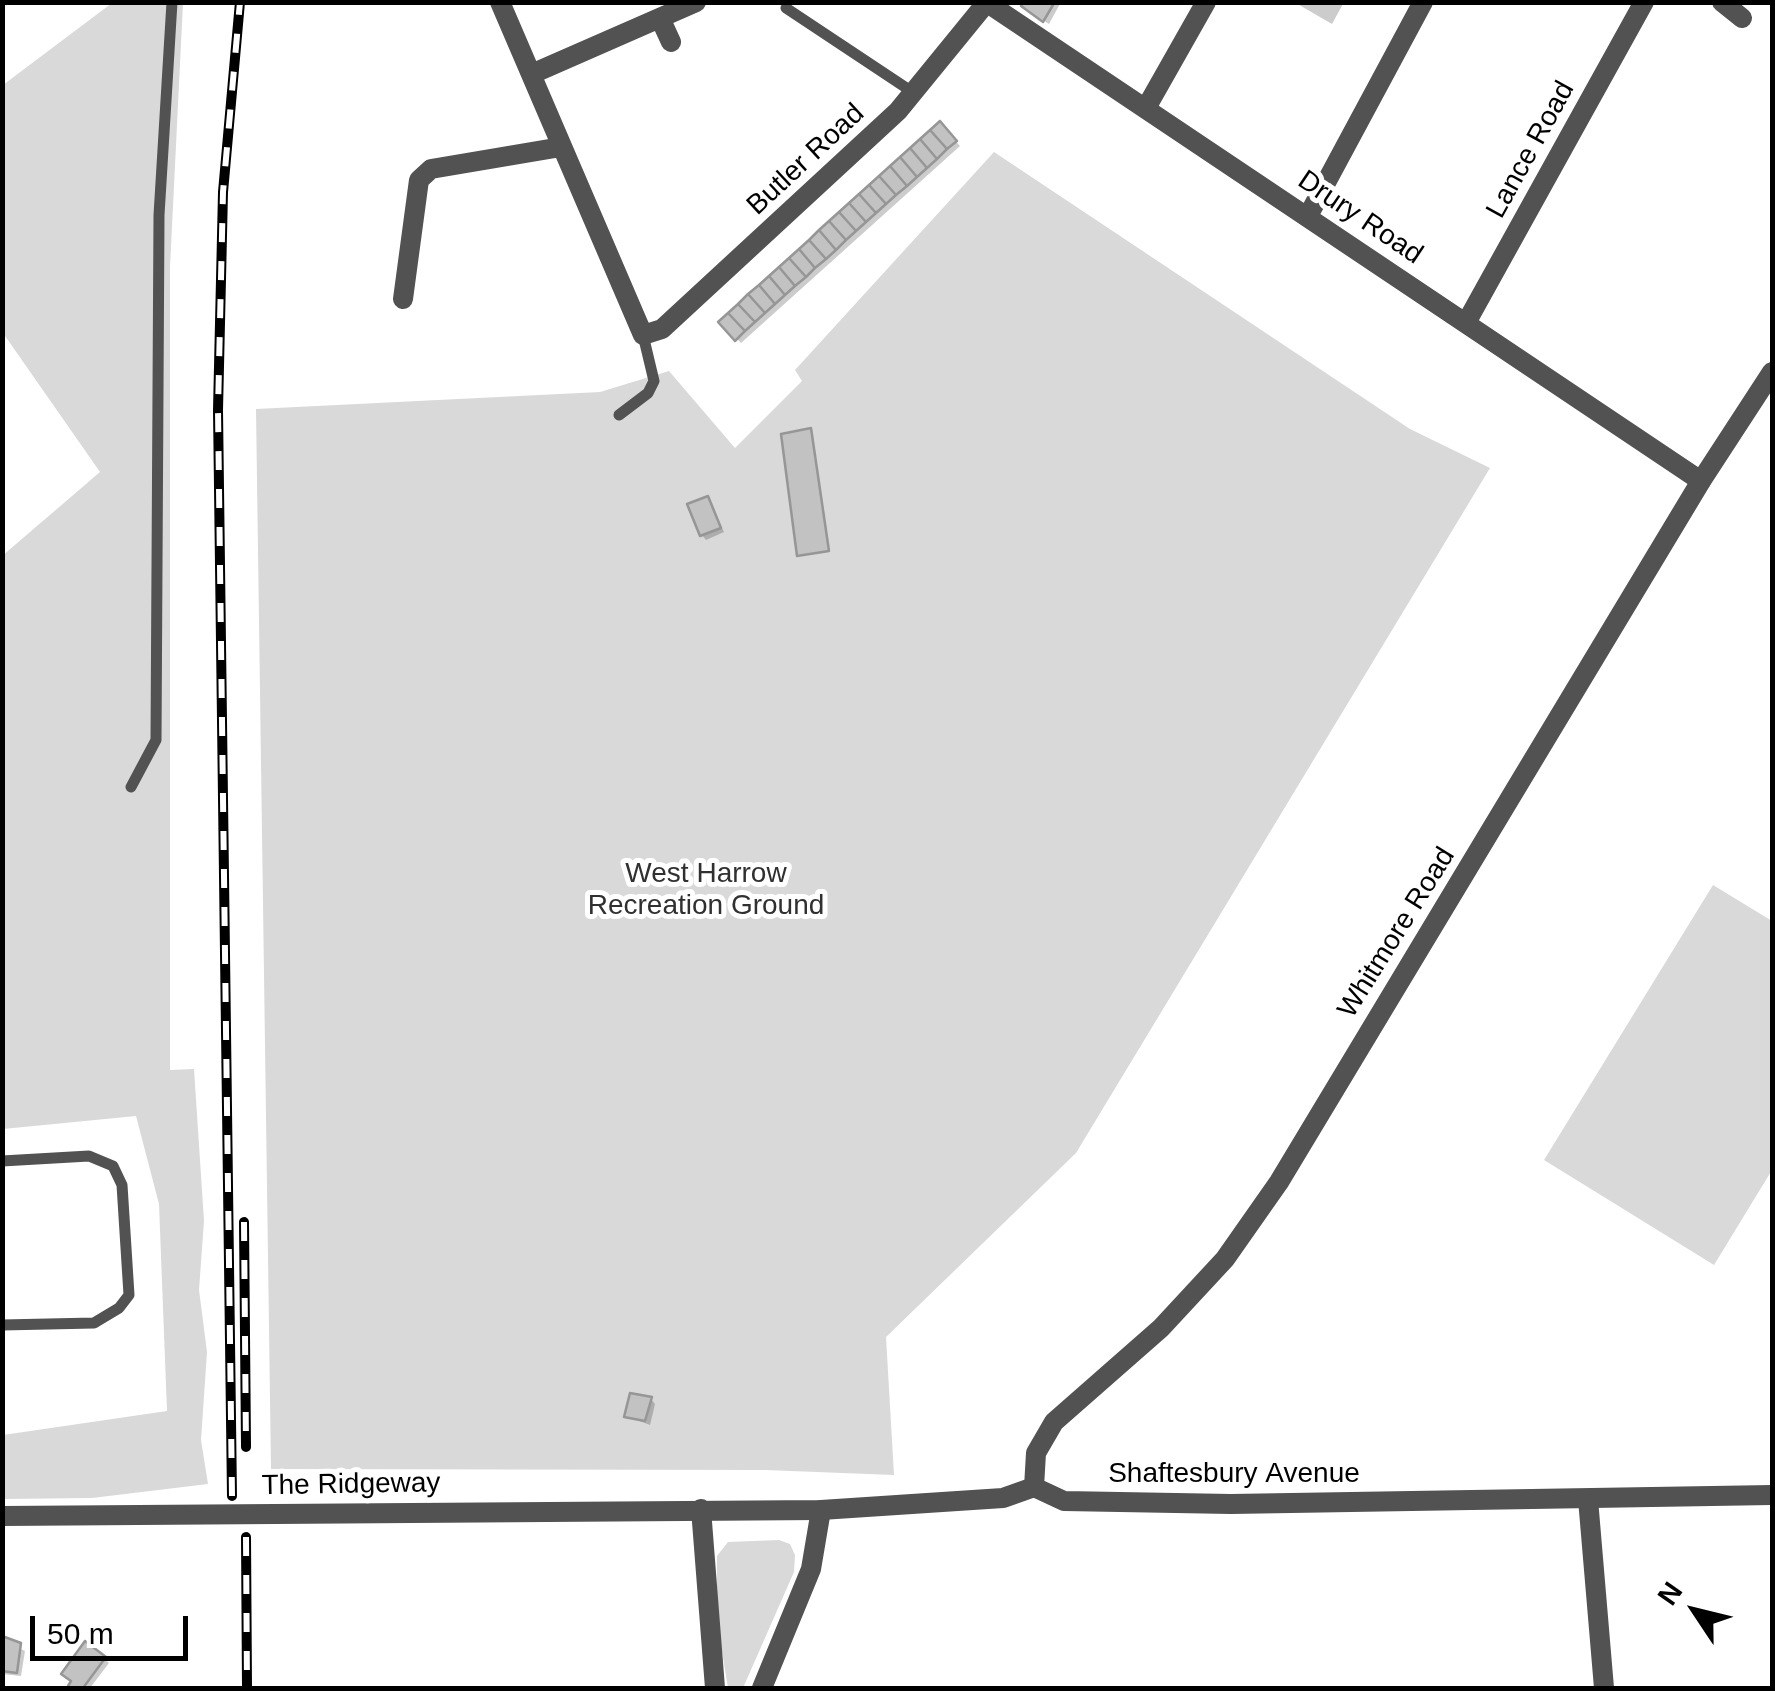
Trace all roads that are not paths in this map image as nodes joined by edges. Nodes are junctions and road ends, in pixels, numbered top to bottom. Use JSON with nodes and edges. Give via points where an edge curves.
{"nodes":[{"id":1,"x":172,"y":2,"type":"edge"},
{"id":2,"x":500,"y":2,"type":"edge"},
{"id":3,"x":696,"y":2,"type":"edge"},
{"id":4,"x":1206,"y":2,"type":"edge"},
{"id":5,"x":1422,"y":2,"type":"edge"},
{"id":6,"x":1644,"y":2,"type":"edge"},
{"id":7,"x":1722,"y":2,"type":"edge"},
{"id":8,"x":987,"y":3,"type":"edge"},
{"id":9,"x":786,"y":8,"type":"dead end"},
{"id":10,"x":660,"y":18,"type":"junction"},
{"id":11,"x":1742,"y":18,"type":"dead end"},
{"id":12,"x":671,"y":42,"type":"dead end"},
{"id":13,"x":534,"y":73,"type":"junction"},
{"id":14,"x":914,"y":93,"type":"junction"},
{"id":15,"x":1146,"y":108,"type":"junction"},
{"id":16,"x":560,"y":147,"type":"junction"},
{"id":17,"x":1308,"y":216,"type":"junction"},
{"id":18,"x":402,"y":298,"type":"dead end"},
{"id":19,"x":1466,"y":323,"type":"junction"},
{"id":20,"x":644,"y":335,"type":"junction"},
{"id":21,"x":1772,"y":372,"type":"edge"},
{"id":22,"x":619,"y":415,"type":"dead end"},
{"id":23,"x":1701,"y":482,"type":"junction"},
{"id":24,"x":130,"y":787,"type":"dead end"},
{"id":25,"x":2,"y":1160,"type":"edge"},
{"id":26,"x":2,"y":1325,"type":"edge"},
{"id":27,"x":1034,"y":1487,"type":"junction"},
{"id":28,"x":1772,"y":1495,"type":"edge"},
{"id":29,"x":1588,"y":1499,"type":"junction"},
{"id":30,"x":701,"y":1509,"type":"junction"},
{"id":31,"x":821,"y":1510,"type":"junction"},
{"id":32,"x":2,"y":1516,"type":"edge"},
{"id":33,"x":716,"y":1688,"type":"edge"},
{"id":34,"x":762,"y":1688,"type":"edge"},
{"id":35,"x":1604,"y":1688,"type":"edge"}],
"edges":[{"from":1,"to":24,"type":"lane","via":[[159,216],[156,740]]},
{"from":2,"to":13,"type":"street"},
{"from":3,"to":10,"type":"street"},
{"from":4,"to":15,"type":"street"},
{"from":5,"to":17,"type":"street"},
{"from":6,"to":19,"type":"street","name":"Lance Road"},
{"from":7,"to":11,"type":"street"},
{"from":8,"to":14,"type":"street","name":"Butler Road"},
{"from":8,"to":15,"type":"street","name":"Drury Road"},
{"from":9,"to":14,"type":"lane"},
{"from":10,"to":12,"type":"street"},
{"from":10,"to":13,"type":"street"},
{"from":13,"to":16,"type":"street"},
{"from":14,"to":20,"type":"street","name":"Butler Road","via":[[662,329]]},
{"from":15,"to":17,"type":"street","name":"Drury Road"},
{"from":16,"to":18,"type":"street","via":[[431,169],[419,180]]},
{"from":16,"to":20,"type":"street"},
{"from":17,"to":19,"type":"street","name":"Drury Road"},
{"from":19,"to":23,"type":"street","name":"Drury Road"},
{"from":20,"to":22,"type":"lane","via":[[654,382]]},
{"from":21,"to":23,"type":"street","name":"Whitmore Road"},
{"from":23,"to":27,"type":"street","name":"Whitmore Road","via":[[1279,1182],[1226,1259],[1162,1328],[1054,1422],[1036,1453]]},
{"from":25,"to":26,"type":"lane","via":[[89,1156],[113,1166],[122,1186],[129,1295],[94,1323]]},
{"from":27,"to":29,"type":"street","name":"Shaftesbury Avenue","via":[[1064,1501]]},
{"from":27,"to":31,"type":"street","via":[[1003,1498]]},
{"from":28,"to":29,"type":"street","name":"Shaftesbury Avenue"},
{"from":29,"to":35,"type":"street"},
{"from":30,"to":31,"type":"street"},
{"from":30,"to":32,"type":"street","name":"The Ridgeway"},
{"from":30,"to":33,"type":"street"},
{"from":31,"to":34,"type":"street","via":[[811,1569]]}]}
